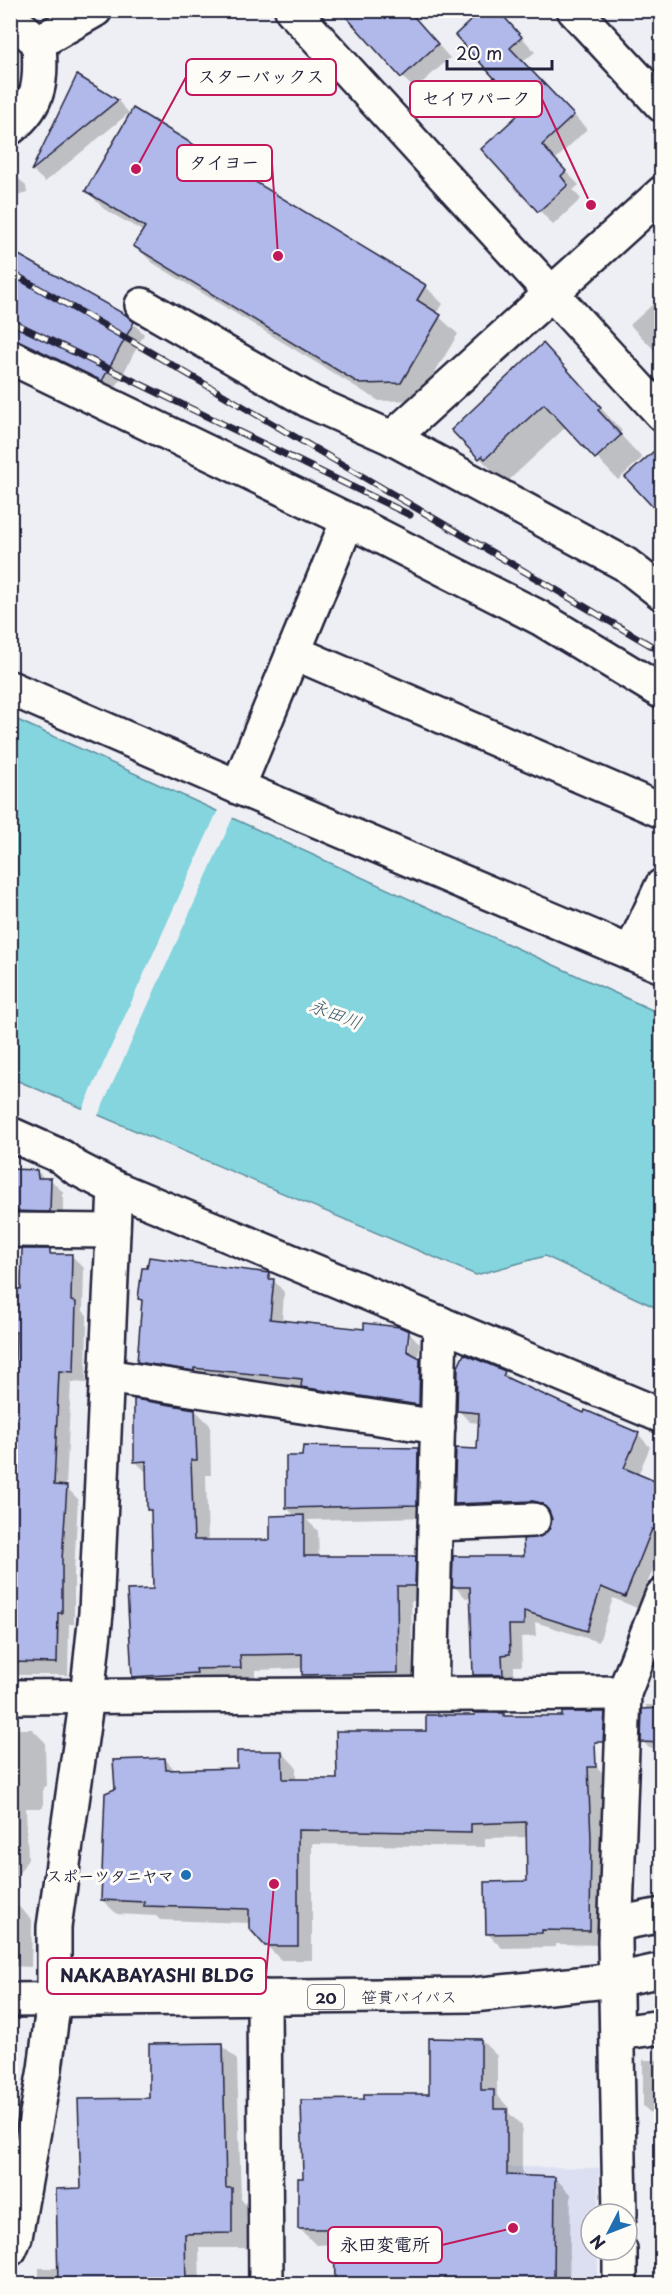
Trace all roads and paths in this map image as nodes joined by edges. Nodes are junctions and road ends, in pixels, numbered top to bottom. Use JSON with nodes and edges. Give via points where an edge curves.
{"nodes":[{"id":1,"x":95,"y":10,"type":"edge"},
{"id":2,"x":292,"y":10,"type":"edge"},
{"id":3,"x":574,"y":10,"type":"edge"},
{"id":4,"x":10,"y":19,"type":"edge"},
{"id":5,"x":39,"y":42,"type":"junction"},
{"id":6,"x":662,"y":105,"type":"edge"},
{"id":7,"x":10,"y":128,"type":"edge"},
{"id":8,"x":662,"y":193,"type":"edge"},
{"id":9,"x":550,"y":292,"type":"junction"},
{"id":10,"x":142,"y":305,"type":"dead end"},
{"id":11,"x":12,"y":362,"type":"edge"},
{"id":12,"x":662,"y":414,"type":"edge"},
{"id":13,"x":392,"y":438,"type":"junction"},
{"id":14,"x":348,"y":520,"type":"junction"},
{"id":15,"x":662,"y":593,"type":"edge"},
{"id":16,"x":294,"y":652,"type":"junction"},
{"id":17,"x":10,"y":688,"type":"edge"},
{"id":18,"x":662,"y":692,"type":"edge"},
{"id":19,"x":238,"y":787,"type":"junction"},
{"id":20,"x":662,"y":811,"type":"edge"},
{"id":21,"x":662,"y":886,"type":"edge"},
{"id":22,"x":631,"y":953,"type":"junction"},
{"id":23,"x":662,"y":966,"type":"edge"},
{"id":24,"x":10,"y":1134,"type":"edge"},
{"id":25,"x":115,"y":1188,"type":"junction"},
{"id":26,"x":10,"y":1230,"type":"edge"},
{"id":27,"x":113,"y":1231,"type":"junction"},
{"id":28,"x":441,"y":1323,"type":"junction"},
{"id":29,"x":106,"y":1376,"type":"junction"},
{"id":30,"x":662,"y":1416,"type":"edge"},
{"id":31,"x":438,"y":1427,"type":"junction"},
{"id":32,"x":533,"y":1520,"type":"dead end"},
{"id":33,"x":436,"y":1524,"type":"junction"},
{"id":34,"x":662,"y":1596,"type":"edge"},
{"id":35,"x":624,"y":1693,"type":"junction"},
{"id":36,"x":431,"y":1694,"type":"junction"},
{"id":37,"x":10,"y":1697,"type":"edge"},
{"id":38,"x":87,"y":1697,"type":"junction"},
{"id":39,"x":662,"y":1915,"type":"edge"},
{"id":40,"x":616,"y":1924,"type":"junction"},
{"id":41,"x":662,"y":1970,"type":"edge"},
{"id":42,"x":616,"y":1980,"type":"junction"},
{"id":43,"x":264,"y":1997,"type":"junction"},
{"id":44,"x":54,"y":1999,"type":"junction"},
{"id":45,"x":10,"y":2000,"type":"edge"},
{"id":46,"x":662,"y":2027,"type":"edge"},
{"id":47,"x":618,"y":2033,"type":"junction"},
{"id":48,"x":620,"y":2202,"type":"edge"},
{"id":49,"x":10,"y":2250,"type":"edge"},
{"id":50,"x":620,"y":2262,"type":"edge"},
{"id":51,"x":266,"y":2284,"type":"edge"},
{"id":52,"x":620,"y":2284,"type":"edge"}],
"edges":[{"from":1,"to":5,"type":"street"},
{"from":2,"to":9,"type":"street"},
{"from":3,"to":6,"type":"street"},
{"from":4,"to":5,"type":"street"},
{"from":5,"to":7,"type":"street","via":[[41,78],[35,99],[22,119]]},
{"from":8,"to":9,"type":"street"},
{"from":9,"to":12,"type":"street"},
{"from":9,"to":13,"type":"street"},
{"from":10,"to":13,"type":"street","via":[[311,402]]},
{"from":11,"to":14,"type":"street"},
{"from":13,"to":15,"type":"street","via":[[626,564]]},
{"from":14,"to":16,"type":"street"},
{"from":14,"to":18,"type":"street","via":[[540,618]]},
{"from":16,"to":19,"type":"street"},
{"from":16,"to":20,"type":"street"},
{"from":17,"to":19,"type":"street"},
{"from":19,"to":22,"type":"street"},
{"from":21,"to":22,"type":"street"},
{"from":22,"to":23,"type":"street"},
{"from":24,"to":25,"type":"street","via":[[62,1157]]},
{"from":25,"to":27,"type":"street"},
{"from":25,"to":28,"type":"street"},
{"from":26,"to":27,"type":"street"},
{"from":27,"to":29,"type":"street"},
{"from":28,"to":30,"type":"street"},
{"from":28,"to":31,"type":"street"},
{"from":29,"to":31,"type":"street"},
{"from":29,"to":38,"type":"street","via":[[96,1613]]},
{"from":31,"to":33,"type":"street"},
{"from":32,"to":33,"type":"street"},
{"from":33,"to":36,"type":"street"},
{"from":34,"to":35,"type":"street"},
{"from":35,"to":36,"type":"street"},
{"from":35,"to":40,"type":"street"},
{"from":36,"to":38,"type":"street"},
{"from":37,"to":38,"type":"street"},
{"from":38,"to":44,"type":"street","via":[[54,1927]]},
{"from":39,"to":40,"type":"street"},
{"from":40,"to":42,"type":"street"},
{"from":41,"to":42,"type":"street","name":"笹貫バイパス","number":"20"},
{"from":42,"to":43,"type":"street","name":"笹貫バイパス","number":"20","via":[[473,1995]]},
{"from":42,"to":47,"type":"street"},
{"from":43,"to":44,"type":"street","name":"笹貫バイパス","number":"20"},
{"from":43,"to":51,"type":"street"},
{"from":44,"to":45,"type":"street","name":"笹貫バイパス","number":"20"},
{"from":44,"to":49,"type":"street","via":[[45,2069]]},
{"from":46,"to":47,"type":"street"},
{"from":47,"to":48,"type":"street"},
{"from":50,"to":52,"type":"street"}]}
